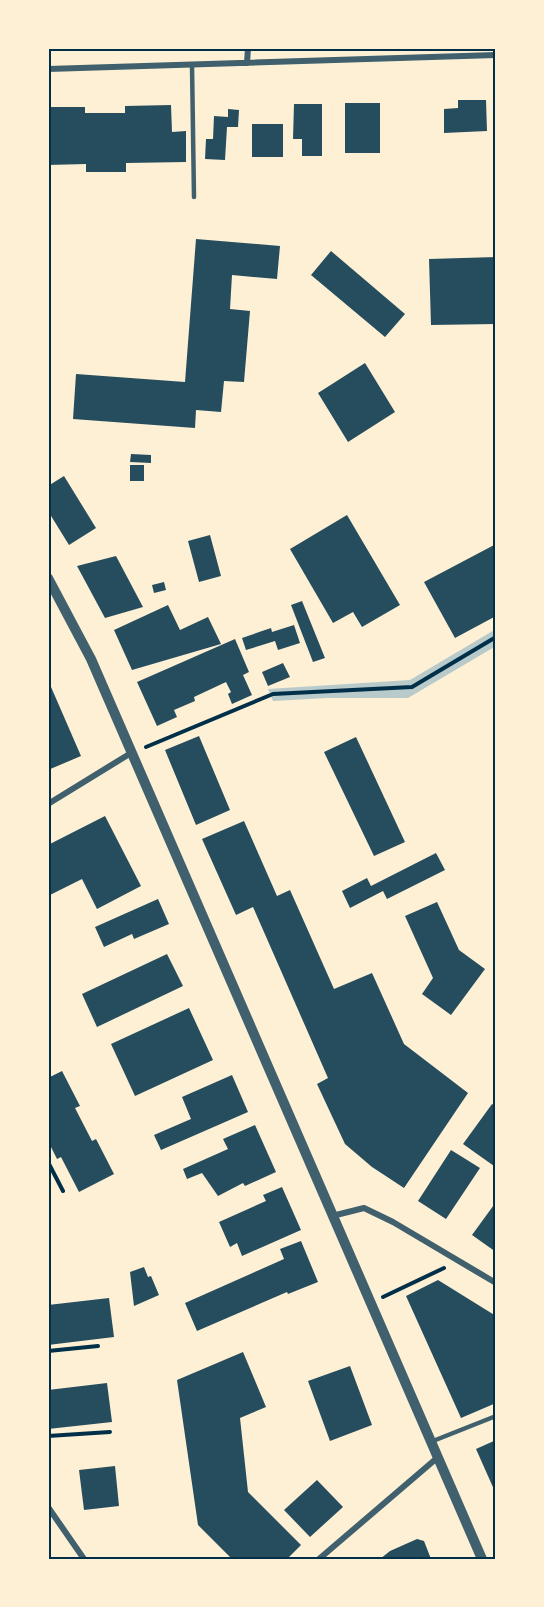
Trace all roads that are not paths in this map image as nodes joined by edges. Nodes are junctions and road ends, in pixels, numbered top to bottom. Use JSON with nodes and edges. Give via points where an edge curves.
{"nodes":[{"id":1,"x":248,"y":48,"type":"edge"},
{"id":2,"x":496,"y":55,"type":"edge"},
{"id":3,"x":247,"y":63,"type":"junction"},
{"id":4,"x":192,"y":65,"type":"junction"},
{"id":5,"x":48,"y":69,"type":"edge"},
{"id":6,"x":194,"y":197,"type":"dead end"},
{"id":7,"x":48,"y":578,"type":"edge"},
{"id":8,"x":131,"y":753,"type":"junction"},
{"id":9,"x":48,"y":804,"type":"edge"},
{"id":10,"x":332,"y":1216,"type":"junction"},
{"id":11,"x":496,"y":1283,"type":"edge"},
{"id":12,"x":496,"y":1416,"type":"edge"},
{"id":13,"x":430,"y":1442,"type":"junction"},
{"id":14,"x":437,"y":1458,"type":"junction"},
{"id":15,"x":48,"y":1507,"type":"edge"},
{"id":16,"x":84,"y":1559,"type":"edge"},
{"id":17,"x":319,"y":1559,"type":"edge"},
{"id":18,"x":482,"y":1559,"type":"edge"}],
"edges":[{"from":1,"to":3,"type":"street"},
{"from":2,"to":3,"type":"street"},
{"from":3,"to":4,"type":"street"},
{"from":4,"to":5,"type":"street"},
{"from":4,"to":6,"type":"lane"},
{"from":7,"to":8,"type":"street","via":[[91,659]]},
{"from":8,"to":9,"type":"street"},
{"from":8,"to":10,"type":"street"},
{"from":10,"to":11,"type":"street","via":[[364,1208]]},
{"from":10,"to":13,"type":"street"},
{"from":12,"to":13,"type":"lane"},
{"from":13,"to":14,"type":"street"},
{"from":14,"to":17,"type":"street"},
{"from":14,"to":18,"type":"street"},
{"from":15,"to":16,"type":"street"}]}
